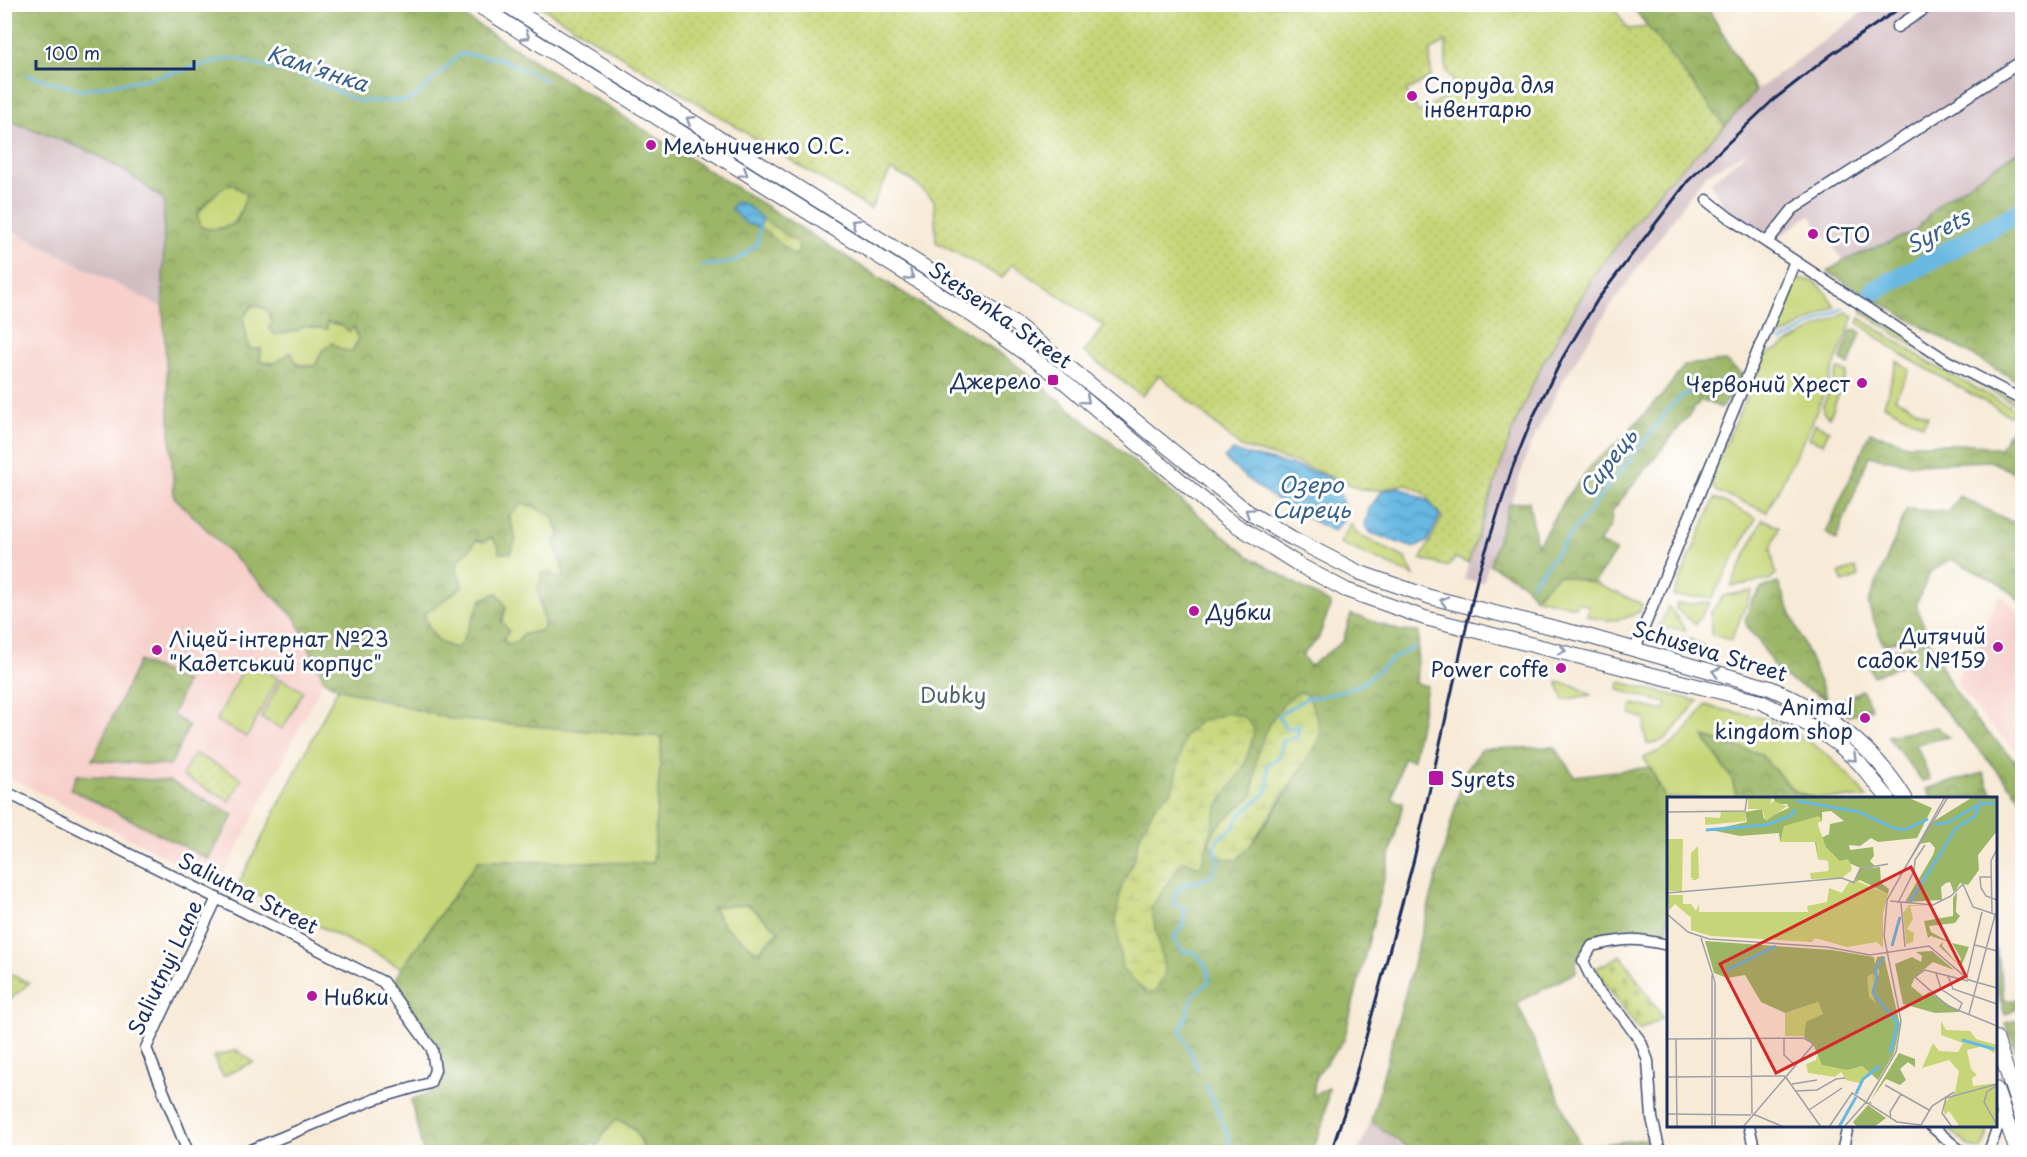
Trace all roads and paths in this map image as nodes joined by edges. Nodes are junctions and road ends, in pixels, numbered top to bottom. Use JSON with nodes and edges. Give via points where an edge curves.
{"nodes":[{"id":1,"x":476,"y":4,"type":"edge"},
{"id":2,"x":506,"y":4,"type":"edge"},
{"id":3,"x":1932,"y":4,"type":"edge"},
{"id":4,"x":1897,"y":27,"type":"dead end"},
{"id":5,"x":2022,"y":61,"type":"edge"},
{"id":6,"x":1707,"y":200,"type":"dead end"},
{"id":7,"x":1767,"y":243,"type":"junction"},
{"id":8,"x":1795,"y":261,"type":"junction"},
{"id":9,"x":2022,"y":400,"type":"edge"},
{"id":10,"x":1501,"y":615,"type":"joint"},
{"id":11,"x":1505,"y":637,"type":"joint"},
{"id":12,"x":1635,"y":649,"type":"junction"},
{"id":13,"x":4,"y":791,"type":"edge"},
{"id":14,"x":1887,"y":797,"type":"edge"},
{"id":15,"x":1904,"y":797,"type":"edge"},
{"id":16,"x":217,"y":898,"type":"junction"},
{"id":17,"x":1667,"y":945,"type":"edge"},
{"id":18,"x":1997,"y":1044,"type":"edge"},
{"id":19,"x":1997,"y":1094,"type":"edge"},
{"id":20,"x":2003,"y":1111,"type":"junction"},
{"id":21,"x":2022,"y":1118,"type":"edge"},
{"id":22,"x":1749,"y":1127,"type":"edge"},
{"id":23,"x":1848,"y":1127,"type":"edge"},
{"id":24,"x":1933,"y":1127,"type":"edge"},
{"id":25,"x":188,"y":1152,"type":"edge"},
{"id":26,"x":246,"y":1152,"type":"edge"},
{"id":27,"x":1660,"y":1152,"type":"edge"},
{"id":28,"x":1755,"y":1152,"type":"edge"},
{"id":29,"x":1842,"y":1152,"type":"edge"},
{"id":30,"x":1962,"y":1152,"type":"edge"},
{"id":31,"x":1989,"y":1152,"type":"edge"},
{"id":32,"x":2017,"y":1152,"type":"edge"}],
"edges":[{"from":1,"to":11,"type":"main road","name":"Stetsenka Street","one_way":true,"via":[[1007,339],[1056,375],[1225,518],[1279,553],[1375,601],[1453,626]]},
{"from":10,"to":2,"type":"main road","name":"Stetsenka Street","one_way":true,"via":[[1430,597],[1358,572],[1248,512],[1017,325]]},
{"from":3,"to":4,"type":"street"},
{"from":5,"to":7,"type":"street","via":[[1793,209]]},
{"from":6,"to":7,"type":"street"},
{"from":7,"to":8,"type":"street"},
{"from":8,"to":9,"type":"street","via":[[1947,361]]},
{"from":8,"to":12,"type":"street"},
{"from":10,"to":12,"type":"main road","name":"Schuseva Street"},
{"from":11,"to":14,"type":"main road","name":"Schuseva Street","one_way":true,"via":[[1761,702],[1788,713],[1839,745]]},
{"from":15,"to":12,"type":"main road","name":"Schuseva Street","one_way":true,"via":[[1856,740],[1794,699],[1770,688]]},
{"from":13,"to":16,"type":"street","name":"Saliutna Street"},
{"from":16,"to":25,"type":"street","name":"Saliutnyi Lane","via":[[146,1048]]},
{"from":16,"to":26,"type":"street","name":"Saliutna Street","via":[[383,982],[432,1049],[435,1070],[430,1083],[375,1099]]},
{"from":17,"to":27,"type":"street","via":[[1635,938],[1592,946],[1583,962],[1597,990],[1641,1042],[1648,1060]]},
{"from":18,"to":21,"type":"main road"},
{"from":19,"to":20,"type":"main road"},
{"from":20,"to":31,"type":"street"},
{"from":20,"to":32,"type":"main road"},
{"from":22,"to":28,"type":"street"},
{"from":23,"to":29,"type":"street"},
{"from":24,"to":30,"type":"street"}]}
